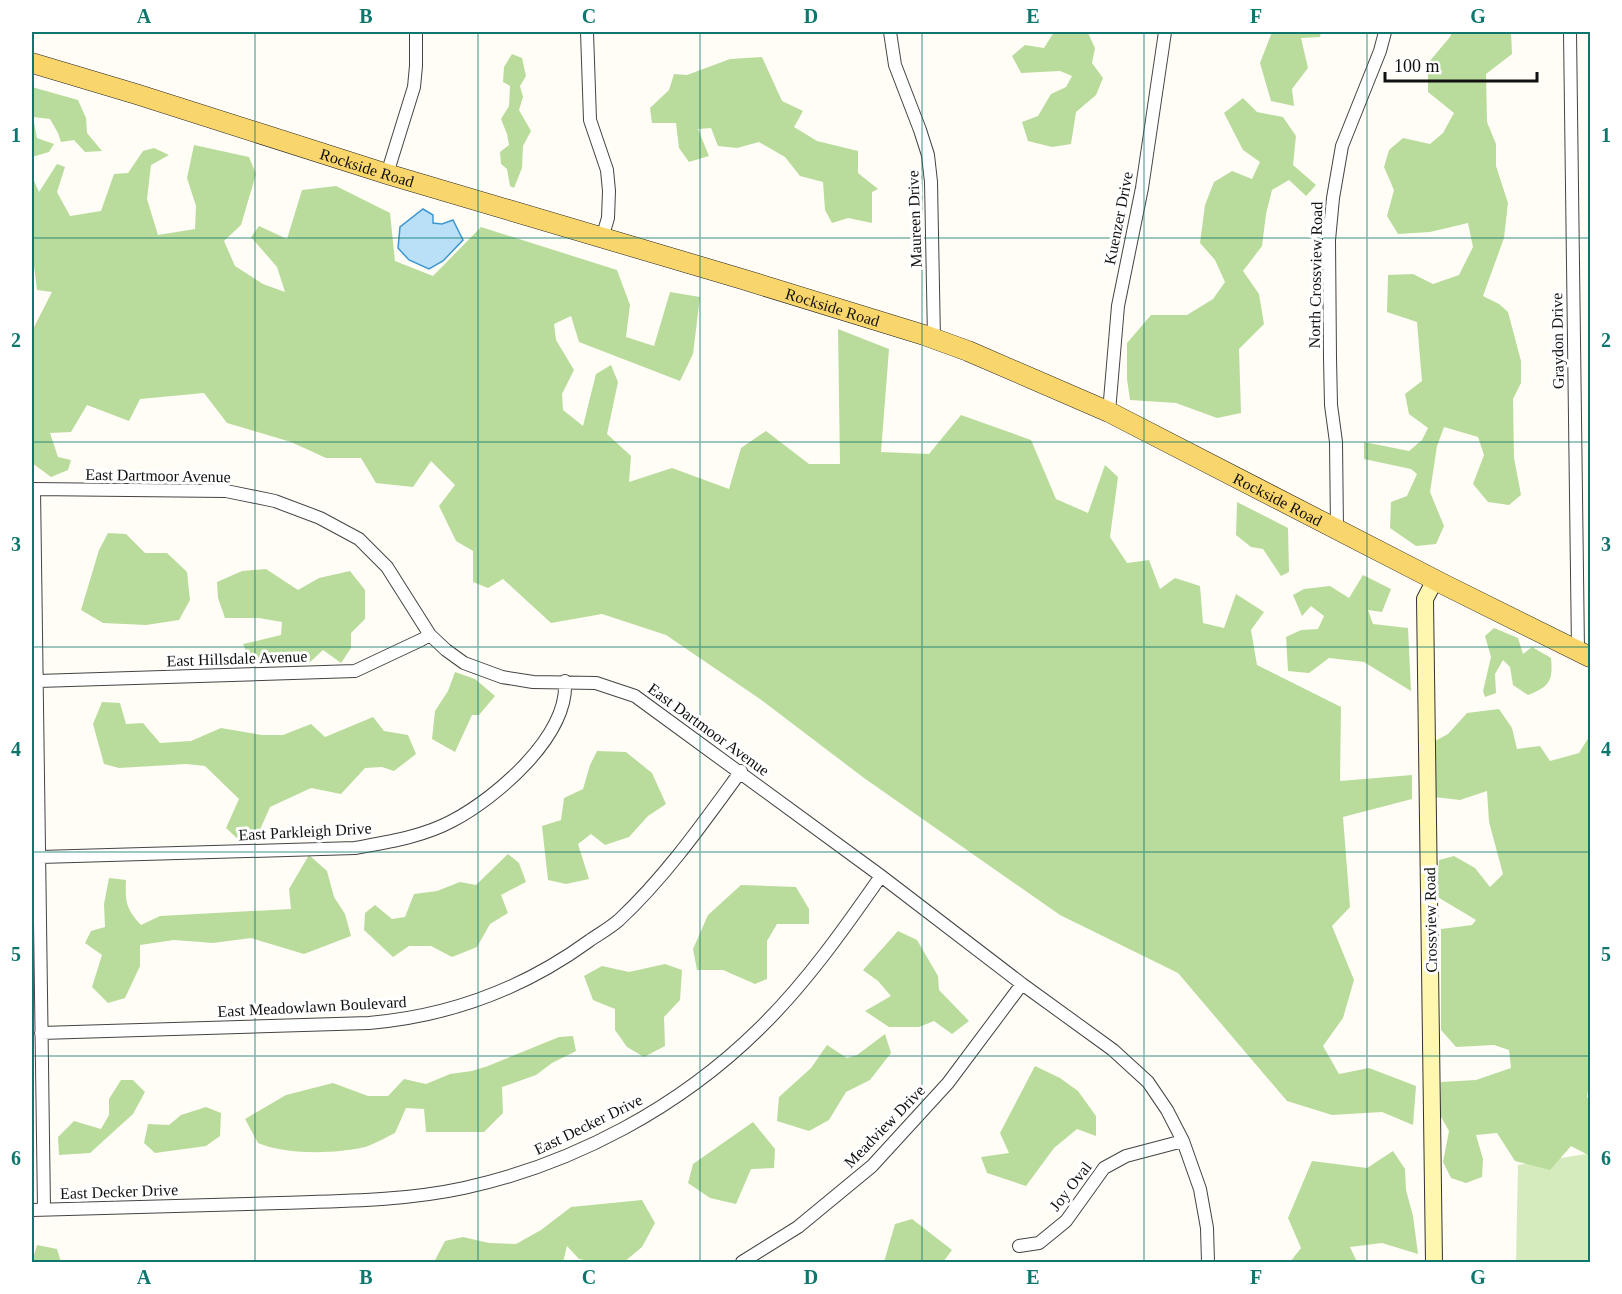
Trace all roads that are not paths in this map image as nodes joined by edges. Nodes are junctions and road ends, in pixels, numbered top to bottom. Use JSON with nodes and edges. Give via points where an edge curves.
{"nodes":[{"id":1,"x":416,"y":32,"type":"edge"},
{"id":2,"x":587,"y":32,"type":"edge"},
{"id":3,"x":890,"y":32,"type":"edge"},
{"id":4,"x":1165,"y":32,"type":"edge"},
{"id":5,"x":1385,"y":32,"type":"edge"},
{"id":6,"x":1570,"y":32,"type":"edge"},
{"id":7,"x":32,"y":63,"type":"edge"},
{"id":8,"x":387,"y":174,"type":"junction"},
{"id":9,"x":602,"y":238,"type":"junction"},
{"id":10,"x":934,"y":339,"type":"junction"},
{"id":11,"x":1109,"y":412,"type":"junction"},
{"id":12,"x":33,"y":489,"type":"edge"},
{"id":13,"x":1337,"y":528,"type":"junction"},
{"id":14,"x":1435,"y":580,"type":"junction"},
{"id":15,"x":34,"y":632,"type":"edge"},
{"id":16,"x":430,"y":635,"type":"junction"},
{"id":17,"x":1584,"y":654,"type":"edge"},
{"id":18,"x":38,"y":681,"type":"junction"},
{"id":19,"x":565,"y":681,"type":"junction"},
{"id":20,"x":741,"y":771,"type":"junction"},
{"id":21,"x":35,"y":776,"type":"edge"},
{"id":22,"x":40,"y":857,"type":"junction"},
{"id":23,"x":881,"y":876,"type":"junction"},
{"id":24,"x":36,"y":922,"type":"edge"},
{"id":25,"x":1022,"y":984,"type":"junction"},
{"id":26,"x":41,"y":1033,"type":"junction"},
{"id":27,"x":36,"y":1056,"type":"edge"},
{"id":28,"x":1183,"y":1141,"type":"junction"},
{"id":29,"x":38,"y":1210,"type":"edge"},
{"id":30,"x":1019,"y":1246,"type":"dead end"},
{"id":31,"x":742,"y":1263,"type":"edge"},
{"id":32,"x":1208,"y":1263,"type":"edge"},
{"id":33,"x":1434,"y":1263,"type":"edge"}],
"edges":[{"from":1,"to":8,"type":"street","via":[[414,87]]},
{"from":2,"to":9,"type":"street","via":[[590,120],[607,170],[609,191]]},
{"from":3,"to":10,"type":"street","name":"Maureen Drive","via":[[895,66],[928,155]]},
{"from":4,"to":11,"type":"street","name":"Kuenzer Drive","via":[[1142,188],[1118,306]]},
{"from":5,"to":13,"type":"street","name":"North Crossview Road","via":[[1342,146],[1332,198],[1330,358]]},
{"from":6,"to":17,"type":"street","name":"Graydon Drive"},
{"from":7,"to":8,"type":"main road","name":"Rockside Road"},
{"from":8,"to":9,"type":"main road","name":"Rockside Road"},
{"from":9,"to":10,"type":"main road","name":"Rockside Road"},
{"from":10,"to":11,"type":"main road","name":"Rockside Road"},
{"from":11,"to":13,"type":"main road","name":"Rockside Road"},
{"from":12,"to":15,"type":"street"},
{"from":12,"to":16,"type":"street","name":"East Dartmoor Avenue","via":[[226,490],[275,501],[320,518],[359,539],[387,567]]},
{"from":13,"to":14,"type":"main road","name":"Rockside Road"},
{"from":14,"to":17,"type":"main road","name":"Rockside Road"},
{"from":14,"to":33,"type":"street","name":"Crossview Road","via":[[1425,599]]},
{"from":15,"to":18,"type":"street"},
{"from":16,"to":18,"type":"street","name":"East Hillsdale Avenue","via":[[355,671]]},
{"from":16,"to":19,"type":"street","name":"East Dartmoor Avenue","via":[[464,663],[501,677]]},
{"from":18,"to":21,"type":"street"},
{"from":19,"to":20,"type":"street","name":"East Dartmoor Avenue","via":[[597,683],[634,696]]},
{"from":19,"to":22,"type":"street","name":"East Parkleigh Drive","via":[[560,715],[543,743],[517,772],[485,801],[451,822],[404,839],[355,848]]},
{"from":20,"to":23,"type":"street","name":"East Dartmoor Avenue"},
{"from":20,"to":26,"type":"street","name":"East Meadowlawn Boulevard","via":[[654,885],[617,922],[554,965],[498,993],[435,1014],[380,1022]]},
{"from":21,"to":22,"type":"street"},
{"from":22,"to":24,"type":"street"},
{"from":23,"to":25,"type":"street","name":"East Dartmoor Avenue"},
{"from":23,"to":29,"type":"street","name":"East Decker Drive","via":[[812,972],[760,1029],[668,1102],[582,1149],[464,1188],[386,1199]]},
{"from":24,"to":26,"type":"street"},
{"from":25,"to":28,"type":"street","name":"East Dartmoor Avenue","via":[[1113,1050],[1148,1082]]},
{"from":25,"to":31,"type":"street","name":"Meadview Drive","via":[[948,1083],[872,1166],[798,1227]]},
{"from":26,"to":27,"type":"street"},
{"from":27,"to":29,"type":"street"},
{"from":28,"to":30,"type":"street","name":"Joy Oval","via":[[1126,1156],[1104,1168],[1066,1221],[1039,1242]]},
{"from":28,"to":32,"type":"street","name":"East Dartmoor Avenue","via":[[1200,1190]]}]}
